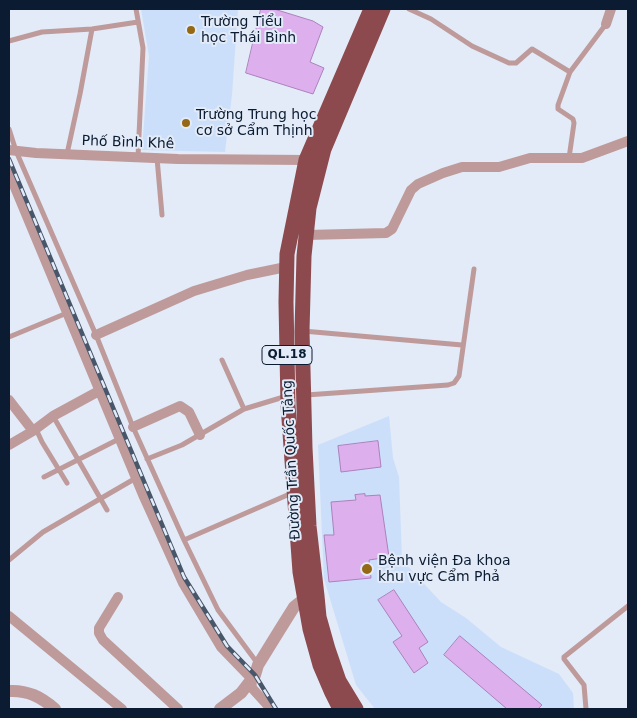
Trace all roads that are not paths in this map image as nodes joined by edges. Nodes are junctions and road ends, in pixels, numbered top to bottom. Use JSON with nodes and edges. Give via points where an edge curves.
{"nodes":[{"id":1,"x":136,"y":9,"type":"edge"},
{"id":2,"x":371,"y":9,"type":"edge"},
{"id":3,"x":383,"y":9,"type":"edge"},
{"id":4,"x":408,"y":9,"type":"edge"},
{"id":5,"x":611,"y":9,"type":"edge"},
{"id":6,"x":138,"y":22,"type":"junction"},
{"id":7,"x":606,"y":24,"type":"joint"},
{"id":8,"x":92,"y":28,"type":"junction"},
{"id":9,"x":9,"y":41,"type":"edge"},
{"id":10,"x":354,"y":63,"type":"junction"},
{"id":11,"x":570,"y":72,"type":"junction"},
{"id":12,"x":9,"y":129,"type":"edge"},
{"id":13,"x":628,"y":141,"type":"edge"},
{"id":14,"x":12,"y":150,"type":"edge"},
{"id":15,"x":67,"y":154,"type":"junction"},
{"id":16,"x":138,"y":157,"type":"junction"},
{"id":17,"x":157,"y":158,"type":"junction"},
{"id":18,"x":569,"y":158,"type":"junction"},
{"id":19,"x":306,"y":160,"type":"junction"},
{"id":20,"x":9,"y":173,"type":"edge"},
{"id":21,"x":162,"y":215,"type":"dead end"},
{"id":22,"x":307,"y":236,"type":"junction"},
{"id":23,"x":286,"y":267,"type":"junction"},
{"id":24,"x":474,"y":269,"type":"dead end"},
{"id":25,"x":67,"y":314,"type":"junction"},
{"id":26,"x":302,"y":331,"type":"junction"},
{"id":27,"x":96,"y":335,"type":"junction"},
{"id":28,"x":9,"y":337,"type":"edge"},
{"id":29,"x":462,"y":345,"type":"junction"},
{"id":30,"x":222,"y":360,"type":"dead end"},
{"id":31,"x":99,"y":391,"type":"junction"},
{"id":32,"x":303,"y":395,"type":"junction"},
{"id":33,"x":287,"y":396,"type":"junction"},
{"id":34,"x":9,"y":400,"type":"edge"},
{"id":35,"x":244,"y":409,"type":"junction"},
{"id":36,"x":53,"y":416,"type":"junction"},
{"id":37,"x":133,"y":427,"type":"junction"},
{"id":38,"x":34,"y":430,"type":"junction"},
{"id":39,"x":200,"y":434,"type":"junction"},
{"id":40,"x":119,"y":439,"type":"junction"},
{"id":41,"x":9,"y":445,"type":"edge"},
{"id":42,"x":146,"y":459,"type":"junction"},
{"id":43,"x":78,"y":460,"type":"junction"},
{"id":44,"x":59,"y":469,"type":"junction"},
{"id":45,"x":44,"y":477,"type":"dead end"},
{"id":46,"x":136,"y":478,"type":"junction"},
{"id":47,"x":67,"y":483,"type":"dead end"},
{"id":48,"x":293,"y":493,"type":"junction"},
{"id":49,"x":100,"y":498,"type":"junction"},
{"id":50,"x":107,"y":510,"type":"dead end"},
{"id":51,"x":184,"y":540,"type":"junction"},
{"id":52,"x":9,"y":560,"type":"edge"},
{"id":53,"x":118,"y":597,"type":"dead end"},
{"id":54,"x":304,"y":600,"type":"junction"},
{"id":55,"x":628,"y":606,"type":"edge"},
{"id":56,"x":9,"y":616,"type":"edge"},
{"id":57,"x":258,"y":665,"type":"junction"},
{"id":58,"x":251,"y":678,"type":"junction"},
{"id":59,"x":9,"y":691,"type":"edge"},
{"id":60,"x":262,"y":705,"type":"edge"},
{"id":61,"x":348,"y":708,"type":"edge"},
{"id":62,"x":56,"y":709,"type":"edge"},
{"id":63,"x":122,"y":709,"type":"edge"},
{"id":64,"x":178,"y":709,"type":"edge"},
{"id":65,"x":220,"y":709,"type":"edge"},
{"id":66,"x":271,"y":709,"type":"edge"},
{"id":67,"x":586,"y":709,"type":"edge"}],
"edges":[{"from":1,"to":6,"type":"lane"},
{"from":2,"to":10,"type":"highway","name":"Đường Trần Quốc Tảng","number":"QL.18"},
{"from":3,"to":10,"type":"highway","name":"Đường Trần Quốc Tảng","number":"QL.18"},
{"from":4,"to":11,"type":"lane","via":[[509,63],[516,63],[532,49]]},
{"from":5,"to":7,"type":"street"},
{"from":6,"to":8,"type":"lane"},
{"from":6,"to":16,"type":"lane","via":[[143,48]]},
{"from":7,"to":11,"type":"lane"},
{"from":8,"to":9,"type":"lane","via":[[42,32]]},
{"from":8,"to":15,"type":"lane"},
{"from":10,"to":19,"type":"highway","name":"Đường Trần Quốc Tảng","number":"QL.18"},
{"from":10,"to":22,"type":"highway","name":"Đường Trần Quốc Tảng","number":"QL.18","via":[[324,149],[309,208]]},
{"from":11,"to":18,"type":"lane","via":[[558,105],[558,109],[574,123]]},
{"from":12,"to":14,"type":"lane"},
{"from":13,"to":18,"type":"street","via":[[589,156]]},
{"from":14,"to":15,"type":"street","name":"Phố Bình Khê"},
{"from":14,"to":27,"type":"lane"},
{"from":15,"to":16,"type":"street","name":"Phố Bình Khê"},
{"from":16,"to":17,"type":"street","name":"Phố Bình Khê"},
{"from":17,"to":19,"type":"street","name":"Phố Bình Khê"},
{"from":17,"to":21,"type":"lane"},
{"from":18,"to":22,"type":"street","via":[[530,158],[499,167],[462,167],[418,184],[411,190],[390,232]]},
{"from":19,"to":23,"type":"highway","name":"Đường Trần Quốc Tảng","number":"QL.18"},
{"from":20,"to":25,"type":"street"},
{"from":22,"to":26,"type":"highway","name":"Đường Trần Quốc Tảng","number":"QL.18"},
{"from":23,"to":27,"type":"street","via":[[247,274],[194,291]]},
{"from":23,"to":33,"type":"highway","name":"Đường Trần Quốc Tảng","number":"QL.18"},
{"from":24,"to":29,"type":"lane"},
{"from":25,"to":28,"type":"lane"},
{"from":25,"to":31,"type":"street"},
{"from":26,"to":29,"type":"lane"},
{"from":26,"to":32,"type":"highway","name":"Đường Trần Quốc Tảng","number":"QL.18"},
{"from":27,"to":37,"type":"lane"},
{"from":29,"to":32,"type":"lane","via":[[459,376],[448,384]]},
{"from":30,"to":35,"type":"lane"},
{"from":31,"to":36,"type":"street"},
{"from":31,"to":40,"type":"street"},
{"from":32,"to":33,"type":"highway"},
{"from":32,"to":61,"type":"highway","name":"Đường Trần Quốc Tảng","number":"QL.18","via":[[309,526],[319,617]]},
{"from":33,"to":35,"type":"lane"},
{"from":33,"to":48,"type":"highway","name":"Đường Trần Quốc Tảng","number":"QL.18"},
{"from":34,"to":38,"type":"street"},
{"from":35,"to":39,"type":"lane"},
{"from":36,"to":38,"type":"street"},
{"from":36,"to":43,"type":"lane"},
{"from":37,"to":39,"type":"street","via":[[180,406],[189,412]]},
{"from":37,"to":42,"type":"lane"},
{"from":38,"to":41,"type":"street"},
{"from":38,"to":44,"type":"lane"},
{"from":39,"to":42,"type":"lane"},
{"from":40,"to":43,"type":"lane"},
{"from":40,"to":46,"type":"street"},
{"from":42,"to":51,"type":"lane"},
{"from":43,"to":44,"type":"lane"},
{"from":43,"to":49,"type":"lane"},
{"from":44,"to":45,"type":"lane"},
{"from":44,"to":47,"type":"lane"},
{"from":46,"to":49,"type":"lane"},
{"from":46,"to":58,"type":"street","via":[[196,607],[221,648]]},
{"from":48,"to":51,"type":"lane"},
{"from":48,"to":54,"type":"highway","name":"Đường Trần Quốc Tảng","number":"QL.18"},
{"from":49,"to":50,"type":"lane"},
{"from":49,"to":52,"type":"lane","via":[[43,532]]},
{"from":51,"to":57,"type":"lane","via":[[218,610]]},
{"from":53,"to":64,"type":"street","via":[[99,633]]},
{"from":54,"to":57,"type":"street","via":[[294,607]]},
{"from":54,"to":61,"type":"highway","name":"Đường Trần Quốc Tảng","number":"QL.18","via":[[320,665]]},
{"from":55,"to":67,"type":"lane","via":[[564,656],[584,685]]},
{"from":56,"to":63,"type":"street"},
{"from":57,"to":58,"type":"street"},
{"from":58,"to":60,"type":"street","via":[[252,688]]},
{"from":58,"to":65,"type":"street","via":[[241,693]]},
{"from":59,"to":62,"type":"street","via":[[32,694]]},
{"from":60,"to":66,"type":"street"}]}
